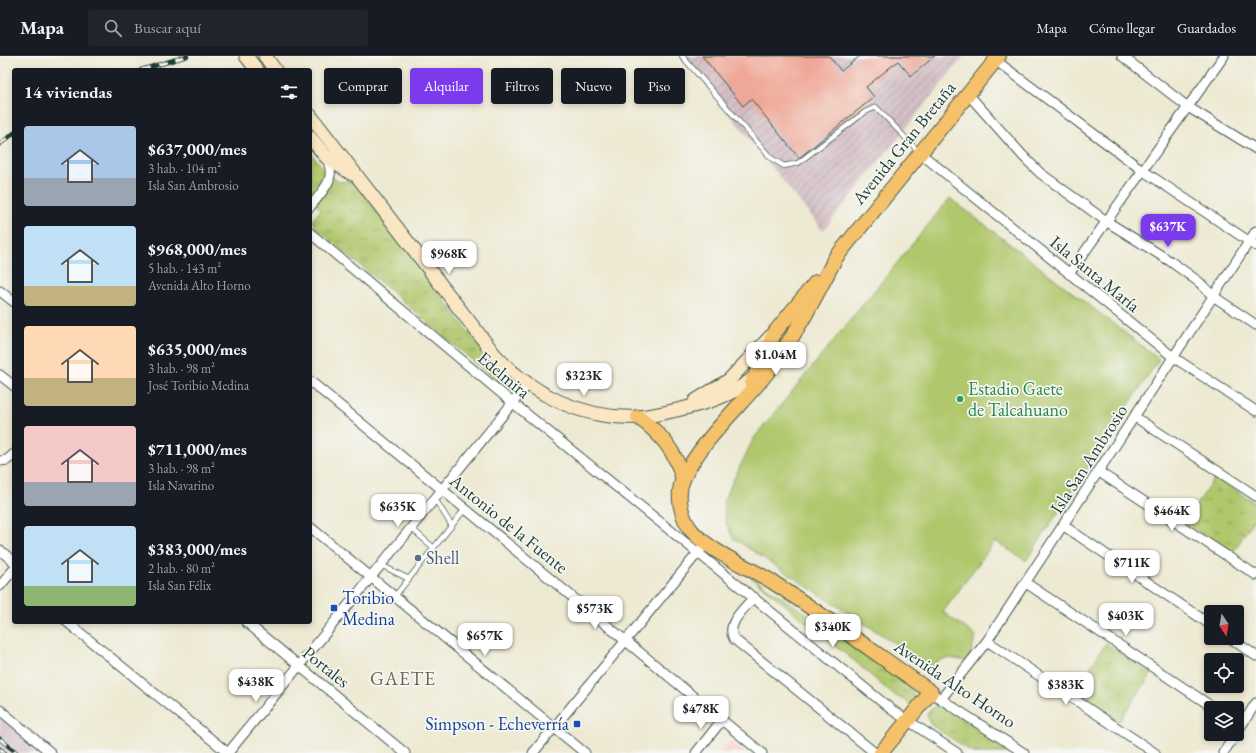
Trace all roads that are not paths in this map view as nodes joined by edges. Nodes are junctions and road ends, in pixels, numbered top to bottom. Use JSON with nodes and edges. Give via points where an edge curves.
{"nodes":[{"id":1,"x":246,"y":56,"type":"edge"},
{"id":2,"x":265,"y":56,"type":"edge"},
{"id":3,"x":682,"y":56,"type":"edge"},
{"id":4,"x":1122,"y":56,"type":"edge"},
{"id":5,"x":1224,"y":56,"type":"edge"},
{"id":6,"x":997,"y":58,"type":"edge"},
{"id":7,"x":255,"y":68,"type":"edge"},
{"id":8,"x":274,"y":68,"type":"edge"},
{"id":9,"x":968,"y":94,"type":"junction"},
{"id":10,"x":1188,"y":107,"type":"junction"},
{"id":11,"x":312,"y":118,"type":"edge"},
{"id":12,"x":312,"y":140,"type":"edge"},
{"id":13,"x":1256,"y":150,"type":"edge"},
{"id":14,"x":920,"y":153,"type":"junction"},
{"id":15,"x":326,"y":157,"type":"junction"},
{"id":16,"x":1142,"y":170,"type":"junction"},
{"id":17,"x":358,"y":177,"type":"junction"},
{"id":18,"x":312,"y":204,"type":"edge"},
{"id":19,"x":1106,"y":221,"type":"junction"},
{"id":20,"x":1256,"y":231,"type":"edge"},
{"id":21,"x":312,"y":235,"type":"edge"},
{"id":22,"x":1253,"y":244,"type":"edge"},
{"id":23,"x":837,"y":255,"type":"junction"},
{"id":24,"x":1069,"y":274,"type":"junction"},
{"id":25,"x":0,"y":291,"type":"edge"},
{"id":26,"x":1213,"y":296,"type":"junction"},
{"id":27,"x":12,"y":300,"type":"edge"},
{"id":28,"x":1256,"y":325,"type":"edge"},
{"id":29,"x":775,"y":332,"type":"junction"},
{"id":30,"x":780,"y":354,"type":"junction"},
{"id":31,"x":1173,"y":357,"type":"junction"},
{"id":32,"x":0,"y":375,"type":"edge"},
{"id":33,"x":754,"y":378,"type":"junction"},
{"id":34,"x":12,"y":384,"type":"edge"},
{"id":35,"x":312,"y":384,"type":"edge"},
{"id":36,"x":528,"y":384,"type":"junction"},
{"id":37,"x":744,"y":400,"type":"junction"},
{"id":38,"x":512,"y":403,"type":"junction"},
{"id":39,"x":678,"y":410,"type":"junction"},
{"id":40,"x":1256,"y":411,"type":"edge"},
{"id":41,"x":638,"y":417,"type":"junction"},
{"id":42,"x":1135,"y":417,"type":"junction"},
{"id":43,"x":12,"y":456,"type":"edge"},
{"id":44,"x":0,"y":461,"type":"edge"},
{"id":45,"x":1100,"y":472,"type":"junction"},
{"id":46,"x":683,"y":480,"type":"junction"},
{"id":47,"x":442,"y":490,"type":"junction"},
{"id":48,"x":1256,"y":496,"type":"edge"},
{"id":49,"x":435,"y":499,"type":"junction"},
{"id":50,"x":465,"y":509,"type":"junction"},
{"id":51,"x":452,"y":526,"type":"junction"},
{"id":52,"x":1064,"y":526,"type":"junction"},
{"id":53,"x":411,"y":528,"type":"junction"},
{"id":54,"x":312,"y":529,"type":"edge"},
{"id":55,"x":434,"y":548,"type":"junction"},
{"id":56,"x":702,"y":548,"type":"junction"},
{"id":57,"x":0,"y":550,"type":"edge"},
{"id":58,"x":12,"y":560,"type":"edge"},
{"id":59,"x":381,"y":565,"type":"junction"},
{"id":60,"x":12,"y":574,"type":"edge"},
{"id":61,"x":1256,"y":575,"type":"edge"},
{"id":62,"x":371,"y":577,"type":"junction"},
{"id":63,"x":409,"y":579,"type":"junction"},
{"id":64,"x":1026,"y":583,"type":"junction"},
{"id":65,"x":0,"y":586,"type":"edge"},
{"id":66,"x":395,"y":596,"type":"junction"},
{"id":67,"x":754,"y":597,"type":"junction"},
{"id":68,"x":1204,"y":620,"type":"edge"},
{"id":69,"x":69,"y":624,"type":"edge"},
{"id":70,"x":248,"y":624,"type":"edge"},
{"id":71,"x":626,"y":641,"type":"junction"},
{"id":72,"x":988,"y":641,"type":"junction"},
{"id":73,"x":1240,"y":645,"type":"edge"},
{"id":74,"x":1256,"y":656,"type":"edge"},
{"id":75,"x":299,"y":666,"type":"junction"},
{"id":76,"x":936,"y":696,"type":"junction"},
{"id":77,"x":1204,"y":701,"type":"edge"},
{"id":78,"x":1256,"y":703,"type":"edge"},
{"id":79,"x":0,"y":710,"type":"edge"},
{"id":80,"x":722,"y":720,"type":"junction"},
{"id":81,"x":908,"y":720,"type":"junction"},
{"id":82,"x":1244,"y":720,"type":"edge"},
{"id":83,"x":554,"y":728,"type":"junction"},
{"id":84,"x":1230,"y":741,"type":"edge"},
{"id":85,"x":51,"y":753,"type":"edge"},
{"id":86,"x":228,"y":753,"type":"edge"},
{"id":87,"x":405,"y":753,"type":"edge"},
{"id":88,"x":533,"y":753,"type":"edge"},
{"id":89,"x":585,"y":753,"type":"edge"},
{"id":90,"x":696,"y":753,"type":"edge"},
{"id":91,"x":762,"y":753,"type":"edge"},
{"id":92,"x":875,"y":753,"type":"edge"},
{"id":93,"x":881,"y":753,"type":"edge"},
{"id":94,"x":957,"y":753,"type":"edge"},
{"id":95,"x":1024,"y":753,"type":"edge"},
{"id":96,"x":1155,"y":753,"type":"edge"},
{"id":97,"x":1223,"y":753,"type":"edge"}],
"edges":[{"from":1,"to":7,"type":"main road"},
{"from":2,"to":8,"type":"main road"},
{"from":3,"to":14,"type":"lane","via":[[771,158],[784,166],[798,163],[865,112],[876,107]]},
{"from":4,"to":10,"type":"street"},
{"from":5,"to":10,"type":"street"},
{"from":6,"to":9,"type":"main road","name":"Avenida Gran Bretaña"},
{"from":6,"to":16,"type":"street"},
{"from":9,"to":14,"type":"main road","name":"Avenida Gran Bretaña"},
{"from":9,"to":19,"type":"street","via":[[1040,173]]},
{"from":10,"to":13,"type":"street"},
{"from":10,"to":16,"type":"street"},
{"from":11,"to":17,"type":"main road"},
{"from":12,"to":15,"type":"main road"},
{"from":14,"to":23,"type":"main road","name":"Avenida Gran Bretaña"},
{"from":14,"to":24,"type":"street","name":"Isla Santa María"},
{"from":15,"to":17,"type":"main road"},
{"from":15,"to":18,"type":"street","via":[[331,166],[331,177]]},
{"from":16,"to":19,"type":"street"},
{"from":16,"to":22,"type":"street"},
{"from":17,"to":36,"type":"main road","via":[[495,355]]},
{"from":19,"to":24,"type":"street"},
{"from":19,"to":26,"type":"street","via":[[1170,261],[1199,282]]},
{"from":20,"to":22,"type":"street","name":"Isla San Ambrosio"},
{"from":21,"to":38,"type":"street","name":"Edelmira"},
{"from":22,"to":26,"type":"street","name":"Isla San Ambrosio"},
{"from":23,"to":29,"type":"main road","name":"Avenida Gran Bretaña"},
{"from":23,"to":30,"type":"main road","name":"Avenida Gran Bretaña","via":[[805,316]]},
{"from":24,"to":31,"type":"street","name":"Isla Santa María"},
{"from":25,"to":27,"type":"street"},
{"from":26,"to":28,"type":"street"},
{"from":26,"to":31,"type":"street","name":"Isla San Ambrosio"},
{"from":29,"to":33,"type":"main road"},
{"from":29,"to":39,"type":"main road","name":"Avenida Gran Bretaña","via":[[729,380]]},
{"from":30,"to":33,"type":"main road","name":"Avenida Gran Bretaña"},
{"from":30,"to":37,"type":"main road","name":"Avenida Gran Bretaña"},
{"from":31,"to":40,"type":"street","name":"Isla Santa María"},
{"from":31,"to":42,"type":"street","name":"Isla San Ambrosio"},
{"from":32,"to":34,"type":"street"},
{"from":33,"to":37,"type":"main road","name":"Avenida Gran Bretaña"},
{"from":33,"to":39,"type":"main road","name":"Avenida Gran Bretaña","via":[[722,398]]},
{"from":35,"to":47,"type":"street","name":"Antonio de la Fuente"},
{"from":36,"to":38,"type":"street"},
{"from":36,"to":41,"type":"main road","via":[[551,398],[581,409],[602,414]]},
{"from":37,"to":46,"type":"main road","name":"Avenida Gran Bretaña","via":[[706,444]]},
{"from":38,"to":47,"type":"street"},
{"from":38,"to":56,"type":"street","name":"Edelmira"},
{"from":39,"to":41,"type":"main road","name":"Avenida Gran Bretaña"},
{"from":41,"to":46,"type":"main road","via":[[656,431],[669,446]]},
{"from":42,"to":45,"type":"street","name":"Isla San Ambrosio"},
{"from":42,"to":48,"type":"street"},
{"from":43,"to":44,"type":"street"},
{"from":45,"to":52,"type":"street","name":"Isla San Ambrosio"},
{"from":45,"to":61,"type":"street"},
{"from":46,"to":56,"type":"main road","name":"Avenida Alto Horno","via":[[680,497],[683,515]]},
{"from":47,"to":49,"type":"street"},
{"from":47,"to":50,"type":"street","name":"Antonio de la Fuente"},
{"from":49,"to":51,"type":"lane"},
{"from":49,"to":53,"type":"street"},
{"from":50,"to":51,"type":"lane"},
{"from":50,"to":71,"type":"street","name":"Antonio de la Fuente"},
{"from":51,"to":55,"type":"lane"},
{"from":52,"to":64,"type":"street","name":"Isla San Ambrosio"},
{"from":52,"to":68,"type":"street"},
{"from":53,"to":55,"type":"lane"},
{"from":53,"to":59,"type":"street"},
{"from":54,"to":62,"type":"street"},
{"from":55,"to":63,"type":"lane"},
{"from":56,"to":67,"type":"street","name":"Avenida Alto Horno"},
{"from":56,"to":71,"type":"street"},
{"from":56,"to":76,"type":"main road","name":"Avenida Alto Horno","via":[[771,581]]},
{"from":57,"to":58,"type":"street"},
{"from":59,"to":62,"type":"street"},
{"from":59,"to":63,"type":"lane"},
{"from":60,"to":65,"type":"street"},
{"from":62,"to":66,"type":"street"},
{"from":62,"to":75,"type":"street"},
{"from":63,"to":66,"type":"lane"},
{"from":64,"to":72,"type":"street","name":"Isla San Ambrosio"},
{"from":64,"to":77,"type":"street"},
{"from":66,"to":83,"type":"street"},
{"from":67,"to":81,"type":"street","name":"Avenida Alto Horno"},
{"from":67,"to":92,"type":"street","via":[[732,624],[731,632],[734,639]]},
{"from":69,"to":86,"type":"street"},
{"from":70,"to":75,"type":"street","name":"Portales"},
{"from":71,"to":80,"type":"street","name":"Antonio de la Fuente"},
{"from":71,"to":83,"type":"street"},
{"from":72,"to":76,"type":"street","name":"Isla San Ambrosio"},
{"from":72,"to":96,"type":"street"},
{"from":73,"to":74,"type":"street"},
{"from":75,"to":86,"type":"street"},
{"from":75,"to":87,"type":"street","name":"Portales"},
{"from":76,"to":81,"type":"main road"},
{"from":76,"to":95,"type":"street","name":"Avenida Alto Horno"},
{"from":78,"to":82,"type":"street"},
{"from":79,"to":85,"type":"street"},
{"from":80,"to":90,"type":"street"},
{"from":80,"to":91,"type":"street","name":"Antonio de la Fuente"},
{"from":81,"to":93,"type":"main road"},
{"from":81,"to":94,"type":"street","name":"Avenida Alto Horno"},
{"from":83,"to":88,"type":"street"},
{"from":83,"to":89,"type":"street"},
{"from":84,"to":97,"type":"street"}]}
